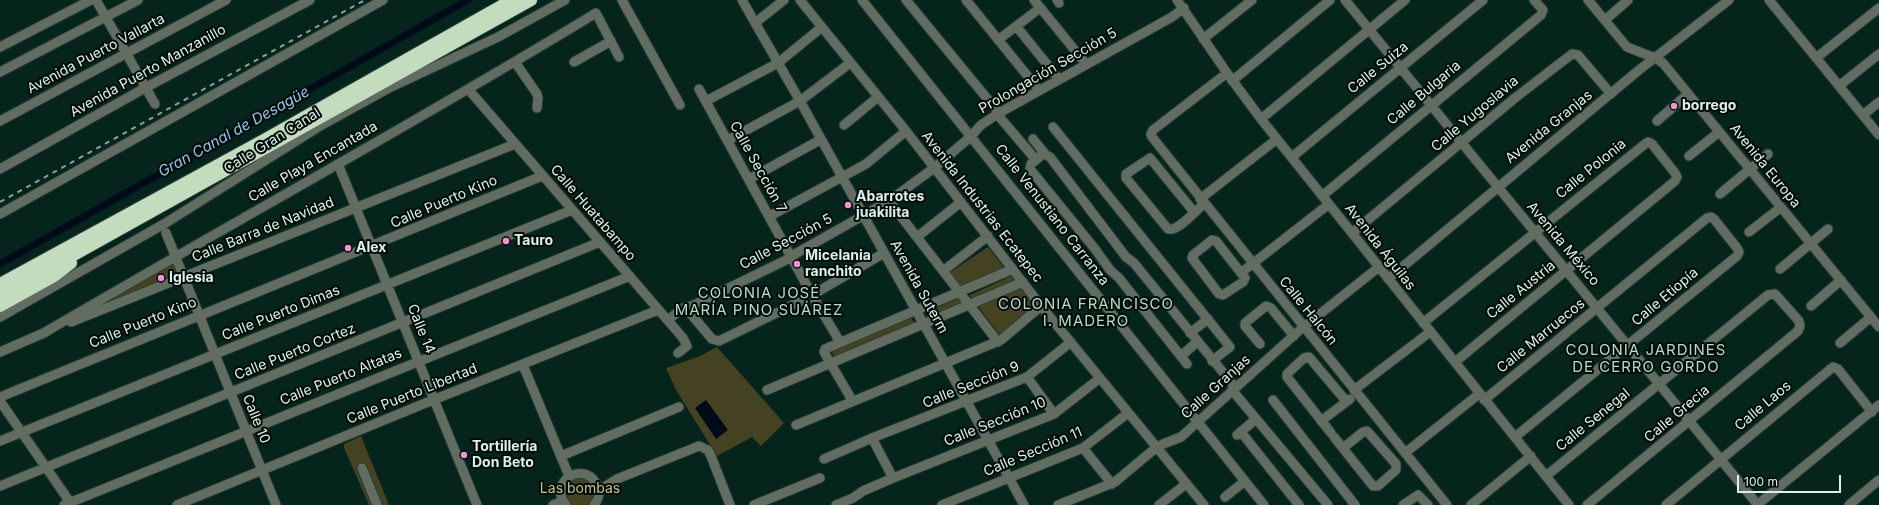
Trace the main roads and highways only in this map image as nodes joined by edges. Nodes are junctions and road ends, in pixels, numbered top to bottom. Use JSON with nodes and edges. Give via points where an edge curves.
{"nodes":[{"id":1,"x":512,"y":0,"type":"edge"},
{"id":2,"x":531,"y":0,"type":"edge"},
{"id":3,"x":97,"y":241,"type":"junction"},
{"id":4,"x":0,"y":284,"type":"edge"},
{"id":5,"x":0,"y":296,"type":"edge"},
{"id":6,"x":0,"y":306,"type":"edge"}],
"edges":[{"from":1,"to":4,"type":"highway"},
{"from":2,"to":3,"type":"highway"},
{"from":3,"to":5,"type":"highway"},
{"from":3,"to":6,"type":"highway","via":[[87,252],[54,276]]}]}
